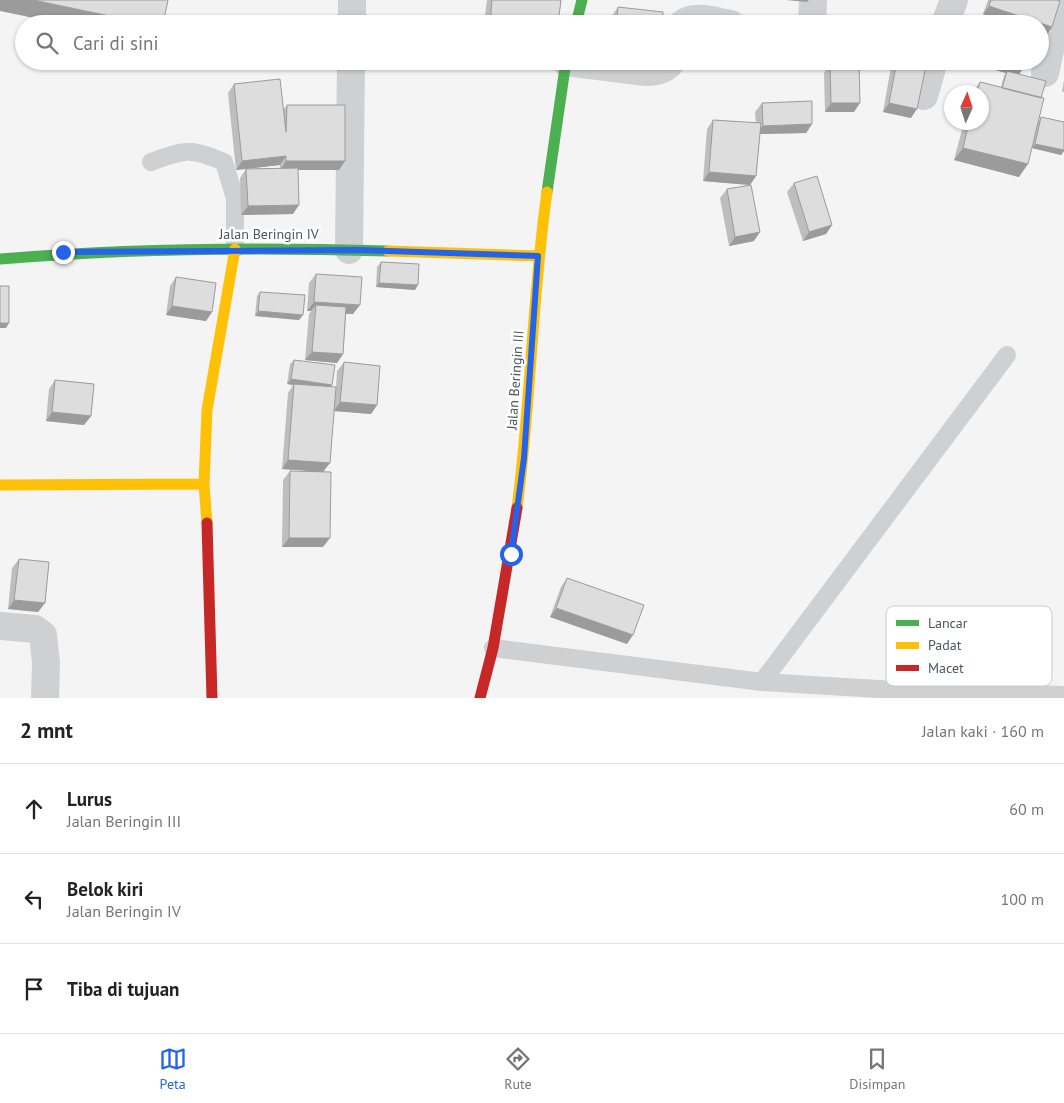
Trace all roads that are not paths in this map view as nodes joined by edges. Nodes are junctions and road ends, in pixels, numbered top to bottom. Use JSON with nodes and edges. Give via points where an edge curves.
{"nodes":[{"id":1,"x":352,"y":0,"type":"edge"},
{"id":2,"x":582,"y":0,"type":"edge"},
{"id":3,"x":813,"y":0,"type":"edge"},
{"id":4,"x":954,"y":0,"type":"edge"},
{"id":5,"x":1061,"y":0,"type":"edge"},
{"id":6,"x":352,"y":15,"type":"edge"},
{"id":7,"x":578,"y":15,"type":"edge"},
{"id":8,"x":812,"y":15,"type":"edge"},
{"id":9,"x":948,"y":15,"type":"edge"},
{"id":10,"x":1049,"y":55,"type":"edge"},
{"id":11,"x":351,"y":70,"type":"edge"},
{"id":12,"x":565,"y":70,"type":"edge"},
{"id":13,"x":630,"y":70,"type":"edge"},
{"id":14,"x":662,"y":70,"type":"edge"},
{"id":15,"x":931,"y":70,"type":"edge"},
{"id":16,"x":1046,"y":70,"type":"edge"},
{"id":17,"x":1045,"y":73,"type":"dead end"},
{"id":18,"x":924,"y":96,"type":"edge"},
{"id":19,"x":151,"y":162,"type":"dead end"},
{"id":20,"x":235,"y":249,"type":"junction"},
{"id":21,"x":349,"y":250,"type":"junction"},
{"id":22,"x":538,"y":256,"type":"junction"},
{"id":23,"x":0,"y":258,"type":"edge"},
{"id":24,"x":1006,"y":355,"type":"dead end"},
{"id":25,"x":204,"y":484,"type":"junction"},
{"id":26,"x":0,"y":485,"type":"edge"},
{"id":27,"x":0,"y":626,"type":"edge"},
{"id":28,"x":493,"y":648,"type":"junction"},
{"id":29,"x":762,"y":682,"type":"junction"},
{"id":30,"x":1064,"y":695,"type":"edge"},
{"id":31,"x":45,"y":698,"type":"edge"},
{"id":32,"x":212,"y":698,"type":"edge"},
{"id":33,"x":480,"y":698,"type":"edge"}],
"edges":[{"from":1,"to":6,"type":"street"},
{"from":2,"to":7,"type":"street"},
{"from":3,"to":8,"type":"street"},
{"from":4,"to":9,"type":"street"},
{"from":5,"to":10,"type":"street"},
{"from":11,"to":21,"type":"street"},
{"from":12,"to":22,"type":"street","name":"Jalan Beringin III"},
{"from":13,"to":14,"type":"street"},
{"from":15,"to":18,"type":"street"},
{"from":16,"to":17,"type":"street"},
{"from":19,"to":20,"type":"lane","via":[[193,150],[224,162],[234,198]]},
{"from":20,"to":21,"type":"street","name":"Jalan Beringin IV"},
{"from":20,"to":23,"type":"street","name":"Jalan Beringin IV","via":[[63,252]]},
{"from":20,"to":25,"type":"street","via":[[207,410]]},
{"from":21,"to":22,"type":"street","name":"Jalan Beringin IV"},
{"from":22,"to":28,"type":"street","name":"Jalan Beringin III","via":[[524,458],[511,554]]},
{"from":24,"to":29,"type":"lane"},
{"from":25,"to":26,"type":"street"},
{"from":25,"to":32,"type":"street"},
{"from":27,"to":31,"type":"street","via":[[34,629],[43,635]]},
{"from":28,"to":29,"type":"lane"},
{"from":28,"to":33,"type":"street","name":"Jalan Beringin III"},
{"from":29,"to":30,"type":"lane","via":[[912,691]]}]}
